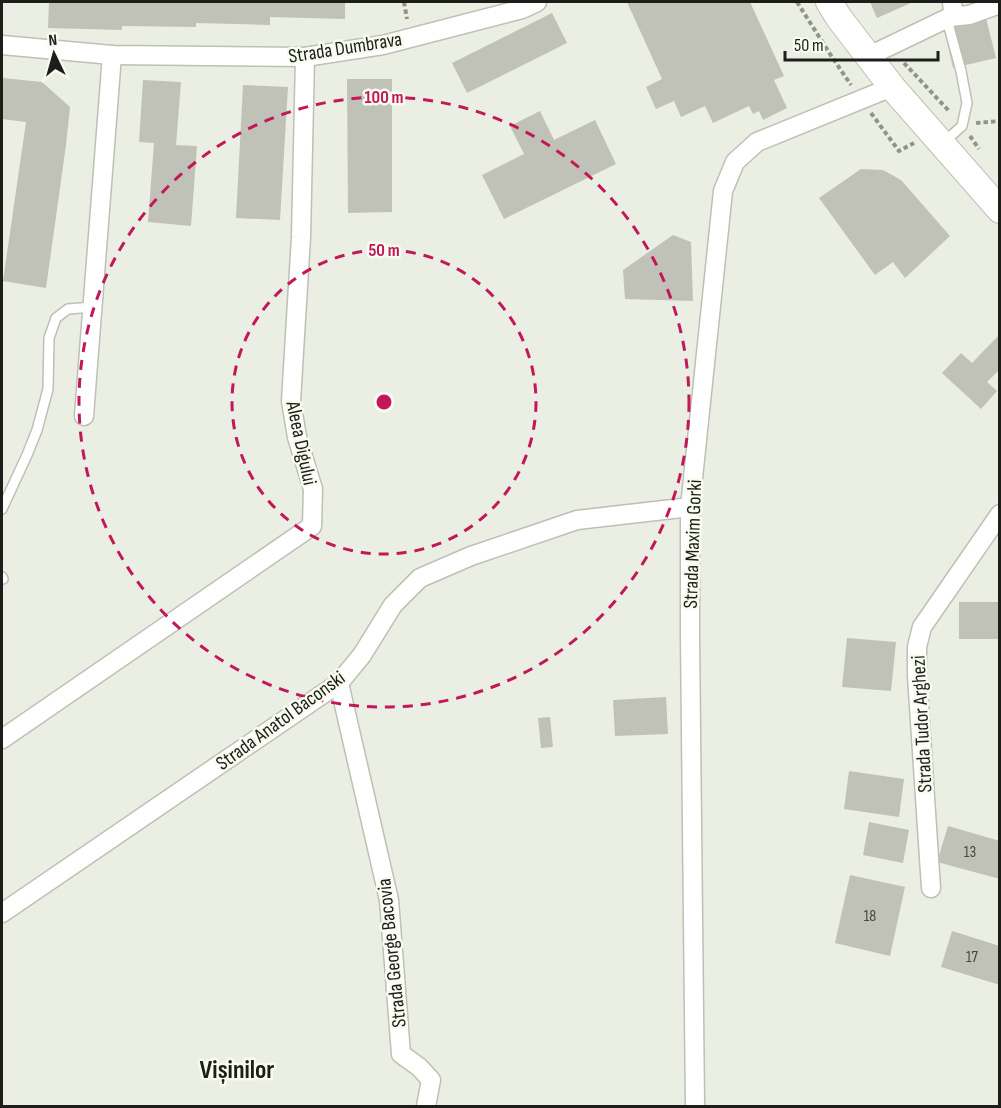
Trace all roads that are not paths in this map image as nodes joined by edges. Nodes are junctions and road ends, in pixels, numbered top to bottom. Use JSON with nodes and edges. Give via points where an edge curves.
{"nodes":[{"id":1,"x":537,"y":2,"type":"edge"},
{"id":2,"x":829,"y":2,"type":"edge"},
{"id":3,"x":999,"y":4,"type":"edge"},
{"id":4,"x":948,"y":13,"type":"edge"},
{"id":5,"x":2,"y":45,"type":"edge"},
{"id":6,"x":879,"y":51,"type":"junction"},
{"id":7,"x":112,"y":55,"type":"junction"},
{"id":8,"x":305,"y":57,"type":"junction"},
{"id":9,"x":892,"y":87,"type":"junction"},
{"id":10,"x":937,"y":138,"type":"junction"},
{"id":11,"x":999,"y":210,"type":"edge"},
{"id":12,"x":93,"y":307,"type":"junction"},
{"id":13,"x":84,"y":416,"type":"dead end"},
{"id":14,"x":690,"y":507,"type":"junction"},
{"id":15,"x":2,"y":509,"type":"edge"},
{"id":16,"x":999,"y":514,"type":"edge"},
{"id":17,"x":339,"y":683,"type":"junction"},
{"id":18,"x":2,"y":739,"type":"edge"},
{"id":19,"x":931,"y":888,"type":"dead end"},
{"id":20,"x":2,"y":913,"type":"edge"},
{"id":21,"x":426,"y":1107,"type":"edge"},
{"id":22,"x":695,"y":1107,"type":"edge"}],
"edges":[{"from":1,"to":8,"type":"street","name":"Strada Dumbrava","via":[[383,45]]},
{"from":2,"to":6,"type":"street","via":[[839,18]]},
{"from":3,"to":4,"type":"street","via":[[969,15]]},
{"from":4,"to":6,"type":"street"},
{"from":4,"to":10,"type":"lane","via":[[967,103],[962,126]]},
{"from":5,"to":7,"type":"street","name":"Strada Dumbrava"},
{"from":6,"to":9,"type":"street"},
{"from":7,"to":8,"type":"street","name":"Strada Dumbrava"},
{"from":7,"to":12,"type":"street"},
{"from":8,"to":18,"type":"street","name":"Aleea Digului","via":[[301,237],[291,400],[297,437],[313,489],[312,526]]},
{"from":9,"to":10,"type":"street"},
{"from":9,"to":14,"type":"street","name":"Strada Maxim Gorki","via":[[757,142],[735,162],[723,191]]},
{"from":10,"to":11,"type":"street"},
{"from":12,"to":13,"type":"street"},
{"from":12,"to":15,"type":"lane","via":[[68,309],[56,318],[49,338],[48,389],[38,429]]},
{"from":14,"to":17,"type":"street","name":"Strada Anatol Baconski","via":[[577,520],[420,578],[393,605]]},
{"from":14,"to":22,"type":"street","name":"Strada Maxim Gorki"},
{"from":16,"to":19,"type":"street","name":"Strada Tudor Arghezi","via":[[922,627],[917,647]]},
{"from":17,"to":20,"type":"street","name":"Strada Anatol Baconski"},
{"from":17,"to":21,"type":"street","name":"Strada George Bacovia","via":[[389,900],[401,1054],[431,1080]]}]}
